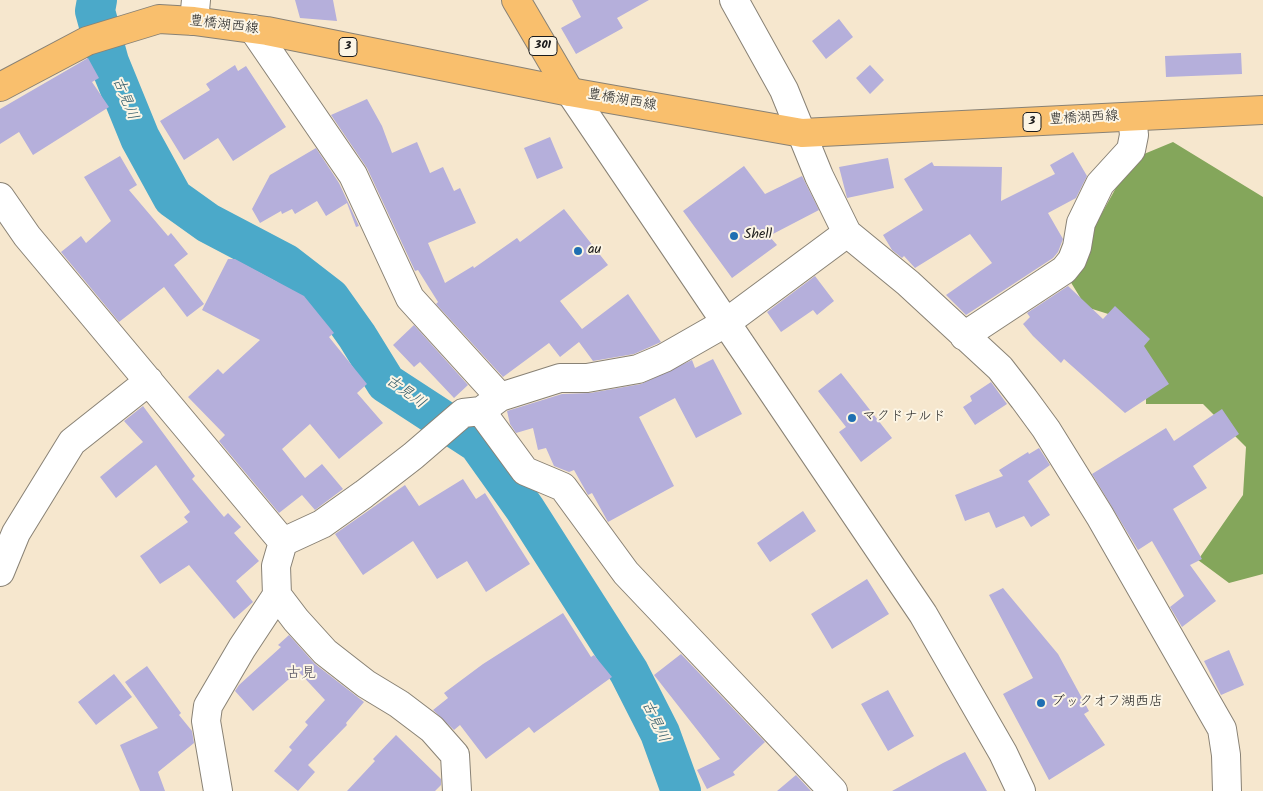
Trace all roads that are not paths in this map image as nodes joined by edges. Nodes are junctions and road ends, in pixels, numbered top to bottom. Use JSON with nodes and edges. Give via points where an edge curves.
{"nodes":[{"id":1,"x":516,"y":0,"type":"edge"},
{"id":2,"x":734,"y":0,"type":"edge"},
{"id":3,"x":195,"y":10,"type":"edge"},
{"id":4,"x":253,"y":29,"type":"junction"},
{"id":5,"x":0,"y":87,"type":"edge"},
{"id":6,"x":570,"y":92,"type":"junction"},
{"id":7,"x":1263,"y":110,"type":"edge"},
{"id":8,"x":1132,"y":117,"type":"junction"},
{"id":9,"x":802,"y":133,"type":"junction"},
{"id":10,"x":0,"y":197,"type":"edge"},
{"id":11,"x":847,"y":233,"type":"junction"},
{"id":12,"x":727,"y":322,"type":"junction"},
{"id":13,"x":964,"y":336,"type":"junction"},
{"id":14,"x":150,"y":381,"type":"junction"},
{"id":15,"x":491,"y":404,"type":"junction"},
{"id":16,"x":283,"y":542,"type":"junction"},
{"id":17,"x":0,"y":572,"type":"edge"},
{"id":18,"x":277,"y":595,"type":"junction"},
{"id":19,"x":218,"y":791,"type":"edge"},
{"id":20,"x":457,"y":791,"type":"edge"},
{"id":21,"x":833,"y":791,"type":"edge"},
{"id":22,"x":1021,"y":791,"type":"edge"},
{"id":23,"x":1227,"y":791,"type":"edge"}],
"edges":[{"from":1,"to":6,"type":"main road","number":"301"},
{"from":2,"to":9,"type":"street","via":[[784,90]]},
{"from":3,"to":4,"type":"main road","name":"豊橋湖西線","number":"3"},
{"from":3,"to":5,"type":"main road","name":"豊橋湖西線","number":"3","via":[[86,40]]},
{"from":4,"to":6,"type":"main road","name":"豊橋湖西線","number":"3"},
{"from":4,"to":15,"type":"street","via":[[353,175],[410,298]]},
{"from":6,"to":9,"type":"main road","name":"豊橋湖西線","number":"3"},
{"from":6,"to":12,"type":"street"},
{"from":7,"to":8,"type":"main road","name":"豊橋湖西線","number":"3"},
{"from":8,"to":9,"type":"main road","name":"豊橋湖西線","number":"3"},
{"from":8,"to":13,"type":"street","via":[[1134,135],[1130,150],[1100,184],[1081,223],[1072,260],[1064,270]]},
{"from":9,"to":11,"type":"street"},
{"from":10,"to":14,"type":"street","via":[[27,236]]},
{"from":11,"to":12,"type":"street"},
{"from":11,"to":13,"type":"street","via":[[908,283]]},
{"from":12,"to":15,"type":"street","via":[[638,369],[587,378],[560,378]]},
{"from":12,"to":22,"type":"street","via":[[924,614]]},
{"from":13,"to":23,"type":"street","via":[[1000,368],[1046,429],[1124,555],[1222,729]]},
{"from":14,"to":16,"type":"street"},
{"from":14,"to":17,"type":"street","via":[[72,442],[16,533]]},
{"from":15,"to":16,"type":"street","via":[[463,413],[364,494],[322,524]]},
{"from":15,"to":21,"type":"street","via":[[526,471],[563,487],[626,573]]},
{"from":16,"to":18,"type":"street","via":[[276,566]]},
{"from":18,"to":19,"type":"street","via":[[208,706],[206,721]]},
{"from":18,"to":20,"type":"street","via":[[325,652],[432,729],[455,754]]}]}
